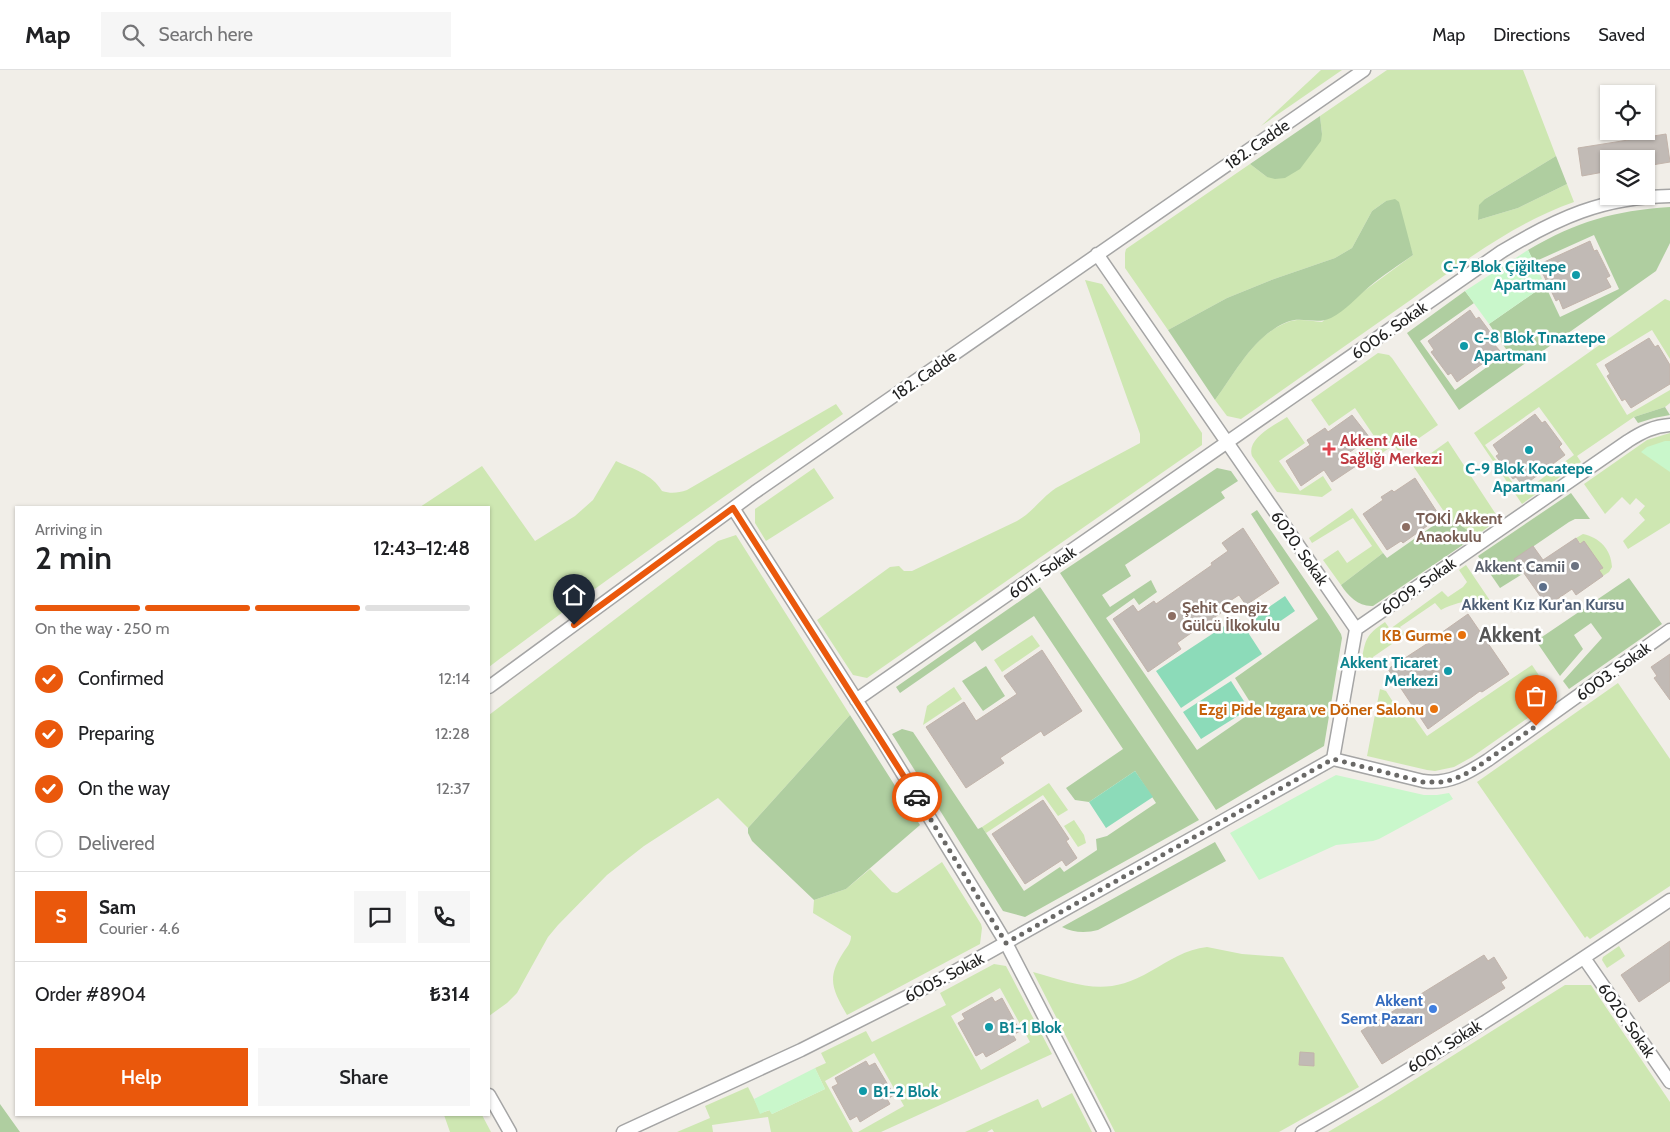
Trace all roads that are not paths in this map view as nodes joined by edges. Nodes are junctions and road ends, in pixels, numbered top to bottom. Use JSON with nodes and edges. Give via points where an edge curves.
{"nodes":[{"id":1,"x":1364,"y":70,"type":"edge"},
{"id":2,"x":1670,"y":196,"type":"edge"},
{"id":3,"x":1097,"y":254,"type":"junction"},
{"id":4,"x":1670,"y":424,"type":"edge"},
{"id":5,"x":1227,"y":443,"type":"junction"},
{"id":6,"x":733,"y":508,"type":"junction"},
{"id":7,"x":1356,"y":629,"type":"junction"},
{"id":8,"x":1670,"y":630,"type":"edge"},
{"id":9,"x":490,"y":686,"type":"edge"},
{"id":10,"x":856,"y":700,"type":"junction"},
{"id":11,"x":1333,"y":759,"type":"junction"},
{"id":12,"x":1670,"y":900,"type":"edge"},
{"id":13,"x":1006,"y":943,"type":"junction"},
{"id":14,"x":1584,"y":958,"type":"junction"},
{"id":15,"x":1670,"y":1082,"type":"edge"},
{"id":16,"x":490,"y":1097,"type":"edge"},
{"id":17,"x":510,"y":1132,"type":"edge"},
{"id":18,"x":623,"y":1132,"type":"edge"},
{"id":19,"x":1104,"y":1132,"type":"edge"},
{"id":20,"x":1302,"y":1132,"type":"edge"}],
"edges":[{"from":1,"to":3,"type":"street","name":"182. Cadde"},
{"from":2,"to":5,"type":"street","name":"6006. Sokak","via":[[1594,206],[1536,231]]},
{"from":3,"to":5,"type":"street","name":"6020. Sokak"},
{"from":3,"to":6,"type":"street","name":"182. Cadde"},
{"from":4,"to":7,"type":"street","name":"6009. Sokak","via":[[1642,432],[1628,441]]},
{"from":5,"to":7,"type":"street","name":"6020. Sokak"},
{"from":5,"to":10,"type":"street","name":"6011. Sokak"},
{"from":6,"to":9,"type":"street","name":"182. Cadde"},
{"from":6,"to":10,"type":"street"},
{"from":7,"to":11,"type":"street"},
{"from":8,"to":11,"type":"street","name":"6003. Sokak","via":[[1488,760],[1457,778],[1436,783],[1423,782]]},
{"from":10,"to":13,"type":"street"},
{"from":11,"to":13,"type":"street","name":"6005. Sokak"},
{"from":12,"to":14,"type":"street"},
{"from":13,"to":18,"type":"street","name":"6005. Sokak","via":[[860,1021]]},
{"from":13,"to":19,"type":"street"},
{"from":14,"to":15,"type":"street","name":"6020. Sokak"},
{"from":14,"to":20,"type":"street","name":"6001. Sokak"},
{"from":16,"to":17,"type":"street"}]}
